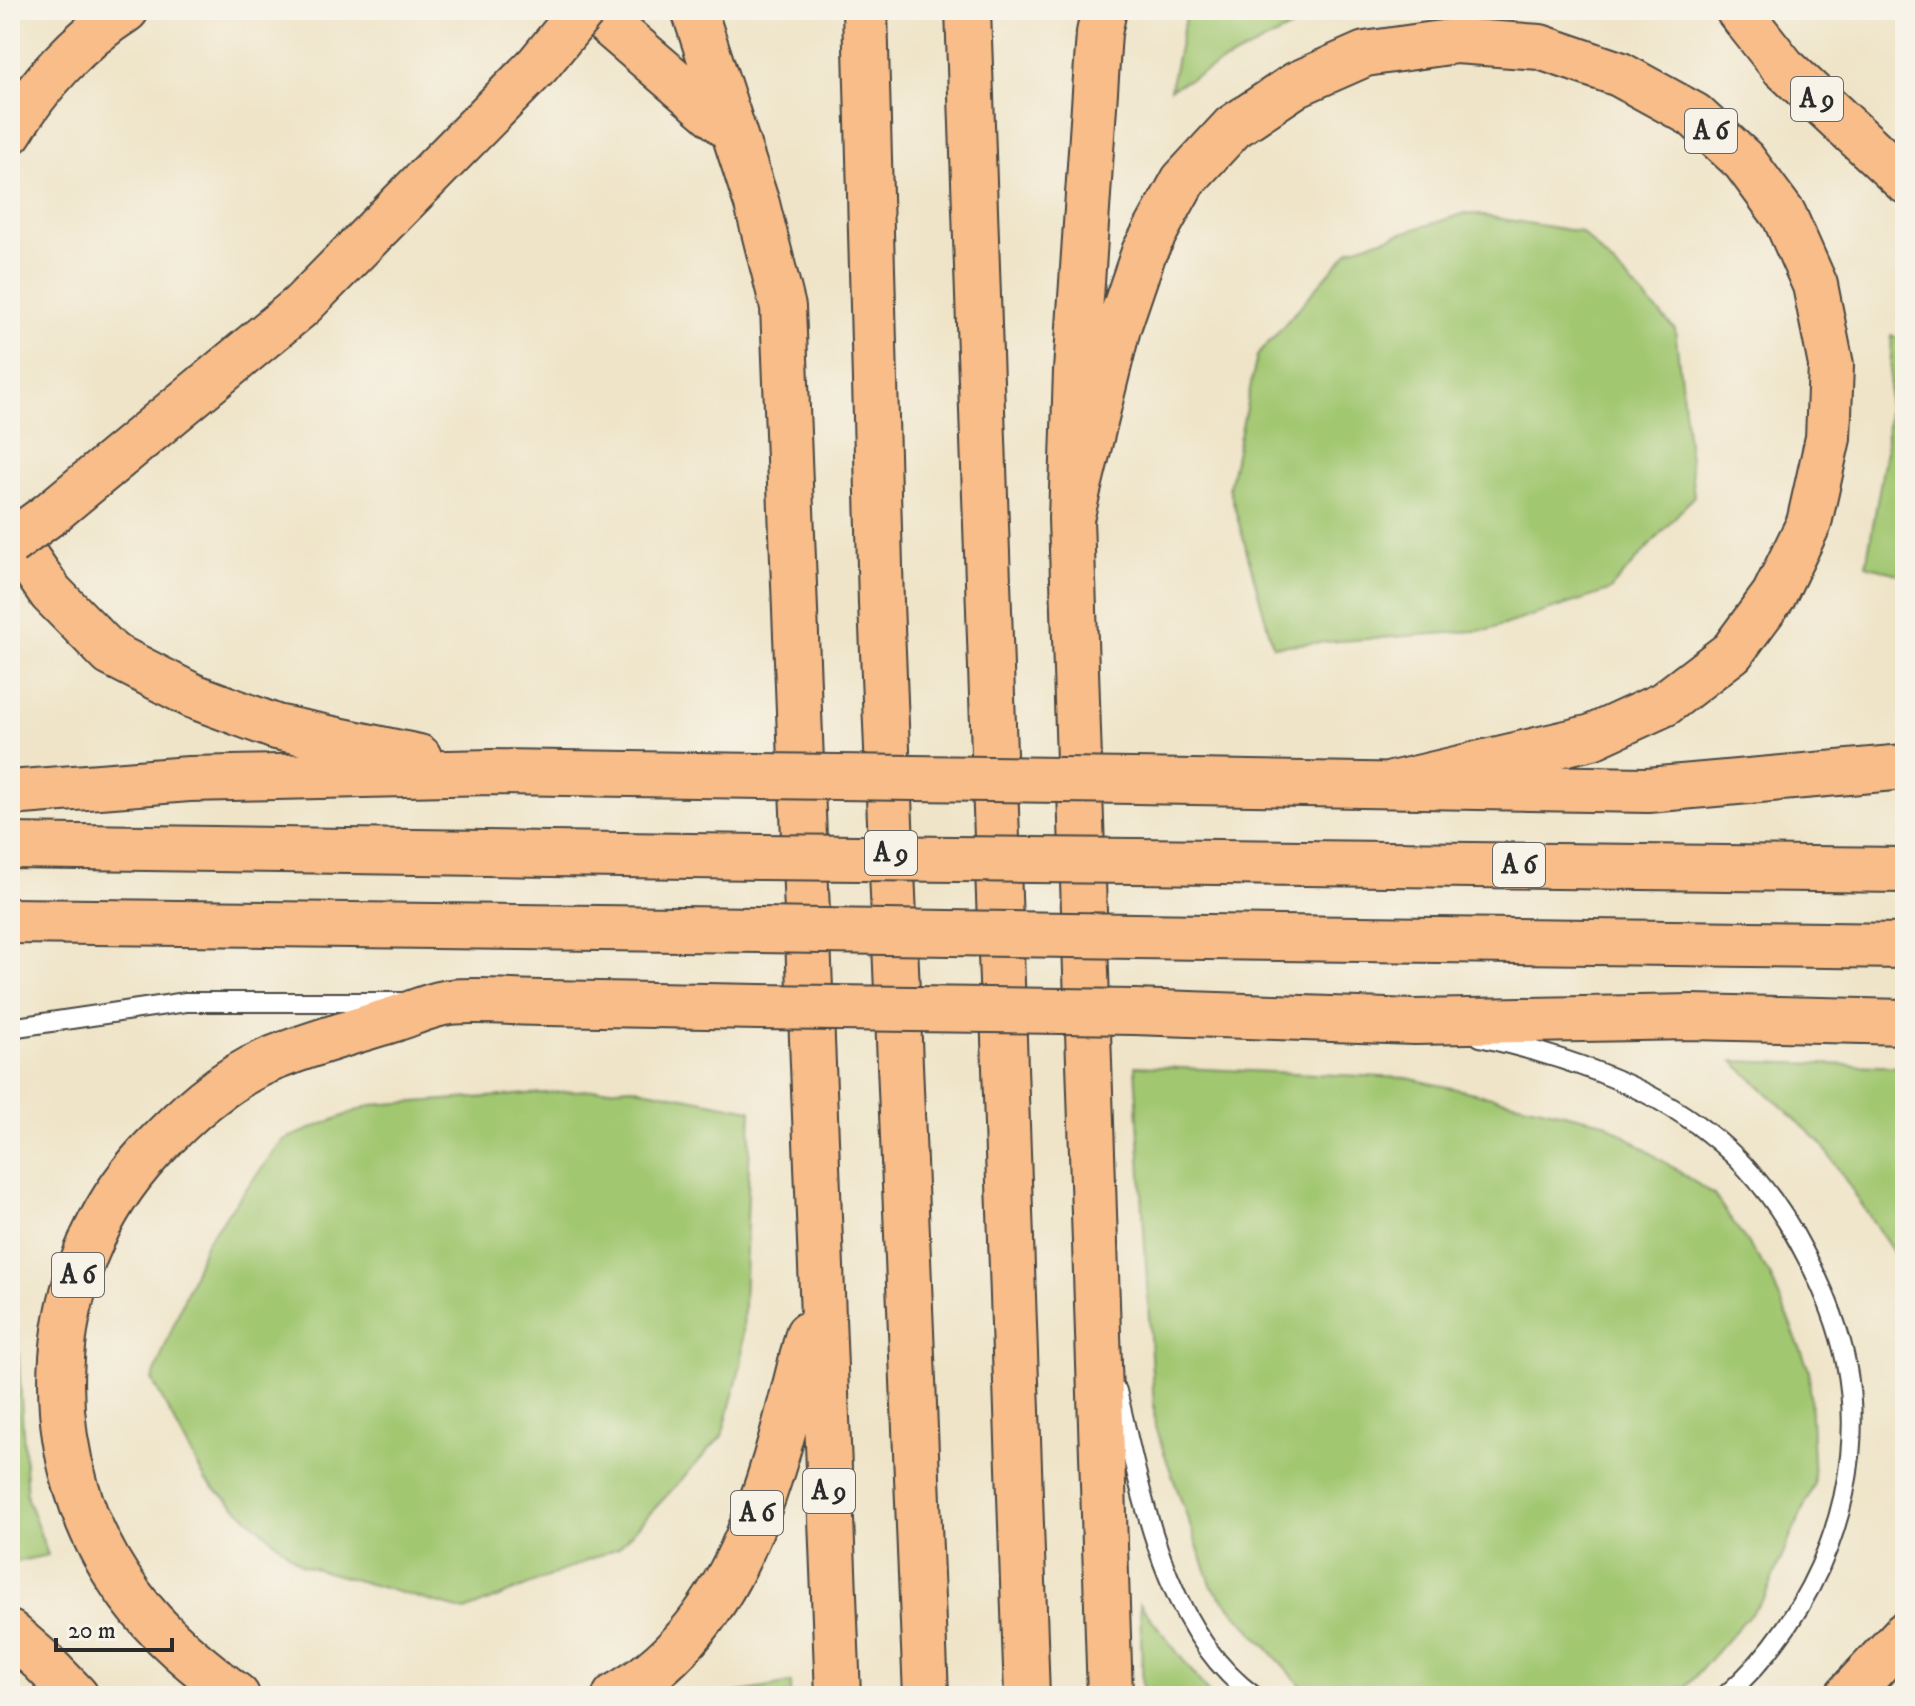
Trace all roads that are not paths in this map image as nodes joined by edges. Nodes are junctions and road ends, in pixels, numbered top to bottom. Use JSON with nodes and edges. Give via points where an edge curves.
{"nodes":[{"id":1,"x":126,"y":10,"type":"edge"},
{"id":2,"x":583,"y":10,"type":"edge"},
{"id":3,"x":592,"y":10,"type":"edge"},
{"id":4,"x":694,"y":10,"type":"edge"},
{"id":5,"x":865,"y":10,"type":"edge"},
{"id":6,"x":968,"y":10,"type":"edge"},
{"id":7,"x":1104,"y":10,"type":"edge"},
{"id":8,"x":1738,"y":10,"type":"edge"},
{"id":9,"x":733,"y":131,"type":"junction"},
{"id":10,"x":10,"y":132,"type":"edge"},
{"id":11,"x":1905,"y":181,"type":"edge"},
{"id":12,"x":1071,"y":519,"type":"junction"},
{"id":13,"x":10,"y":534,"type":"edge"},
{"id":14,"x":10,"y":543,"type":"edge"},
{"id":15,"x":1905,"y":767,"type":"edge"},
{"id":16,"x":492,"y":772,"type":"junction"},
{"id":17,"x":1392,"y":784,"type":"junction"},
{"id":18,"x":10,"y":793,"type":"edge"},
{"id":19,"x":10,"y":846,"type":"edge"},
{"id":20,"x":1905,"y":870,"type":"edge"},
{"id":21,"x":10,"y":921,"type":"edge"},
{"id":22,"x":1905,"y":946,"type":"edge"},
{"id":23,"x":449,"y":1002,"type":"junction"},
{"id":24,"x":1415,"y":1022,"type":"junction"},
{"id":25,"x":1905,"y":1022,"type":"edge"},
{"id":26,"x":10,"y":1028,"type":"edge"},
{"id":27,"x":820,"y":1285,"type":"junction"},
{"id":28,"x":1098,"y":1315,"type":"junction"},
{"id":29,"x":10,"y":1633,"type":"edge"},
{"id":30,"x":1905,"y":1634,"type":"edge"},
{"id":31,"x":76,"y":1696,"type":"edge"},
{"id":32,"x":237,"y":1696,"type":"edge"},
{"id":33,"x":615,"y":1696,"type":"edge"},
{"id":34,"x":838,"y":1696,"type":"edge"},
{"id":35,"x":926,"y":1696,"type":"edge"},
{"id":36,"x":1027,"y":1696,"type":"edge"},
{"id":37,"x":1110,"y":1696,"type":"edge"},
{"id":38,"x":1254,"y":1696,"type":"edge"},
{"id":39,"x":1725,"y":1696,"type":"edge"},
{"id":40,"x":1847,"y":1696,"type":"edge"}],
"edges":[{"from":1,"to":10,"type":"highway","via":[[95,30],[26,105]]},
{"from":2,"to":14,"type":"highway","bridge":true,"via":[[538,65],[301,306]]},
{"from":3,"to":9,"type":"highway"},
{"from":4,"to":9,"type":"highway"},
{"from":5,"to":35,"type":"highway","number":"A 9","via":[[881,603]]},
{"from":6,"to":36,"type":"highway"},
{"from":7,"to":12,"type":"highway","via":[[1076,371]]},
{"from":8,"to":11,"type":"highway","number":"A 9","via":[[1783,67]]},
{"from":9,"to":27,"type":"highway","via":[[783,307]]},
{"from":12,"to":17,"type":"highway","number":"A 6","via":[[1118,328],[1144,252],[1183,181],[1233,127],[1297,84],[1365,54],[1456,41],[1540,47],[1619,74],[1694,115],[1744,161],[1784,215],[1815,285],[1831,365],[1828,438],[1809,523],[1774,595],[1732,652],[1664,704],[1592,737]]},
{"from":12,"to":28,"type":"highway"},
{"from":13,"to":16,"type":"highway","via":[[51,593],[111,654],[193,696],[276,727]]},
{"from":15,"to":17,"type":"highway","via":[[1648,790]]},
{"from":16,"to":17,"type":"highway","bridge":true},
{"from":16,"to":18,"type":"highway","via":[[189,779]]},
{"from":19,"to":20,"type":"highway","number":"A 6","bridge":true},
{"from":21,"to":22,"type":"highway","bridge":true},
{"from":23,"to":24,"type":"highway","bridge":true,"via":[[1134,1012]]},
{"from":23,"to":26,"type":"lane","via":[[186,1002]]},
{"from":23,"to":32,"type":"highway","number":"A 6","via":[[263,1063],[184,1115],[134,1169],[97,1225],[72,1288],[60,1353],[73,1479],[100,1544],[129,1594],[181,1653]]},
{"from":24,"to":25,"type":"highway","via":[[1692,1017]]},
{"from":24,"to":39,"type":"lane","via":[[1526,1048],[1666,1105],[1708,1132],[1743,1165],[1773,1200],[1817,1276],[1846,1363],[1851,1401],[1846,1480],[1824,1557],[1804,1601],[1762,1662]]},
{"from":27,"to":33,"type":"highway","number":"A 6","via":[[772,1475],[746,1542],[713,1604],[683,1643]]},
{"from":27,"to":34,"type":"highway","number":"A 9"},
{"from":28,"to":37,"type":"highway"},
{"from":28,"to":38,"type":"lane","via":[[1156,1550],[1195,1631],[1238,1685]]},
{"from":29,"to":31,"type":"highway"},
{"from":30,"to":40,"type":"highway"}]}
